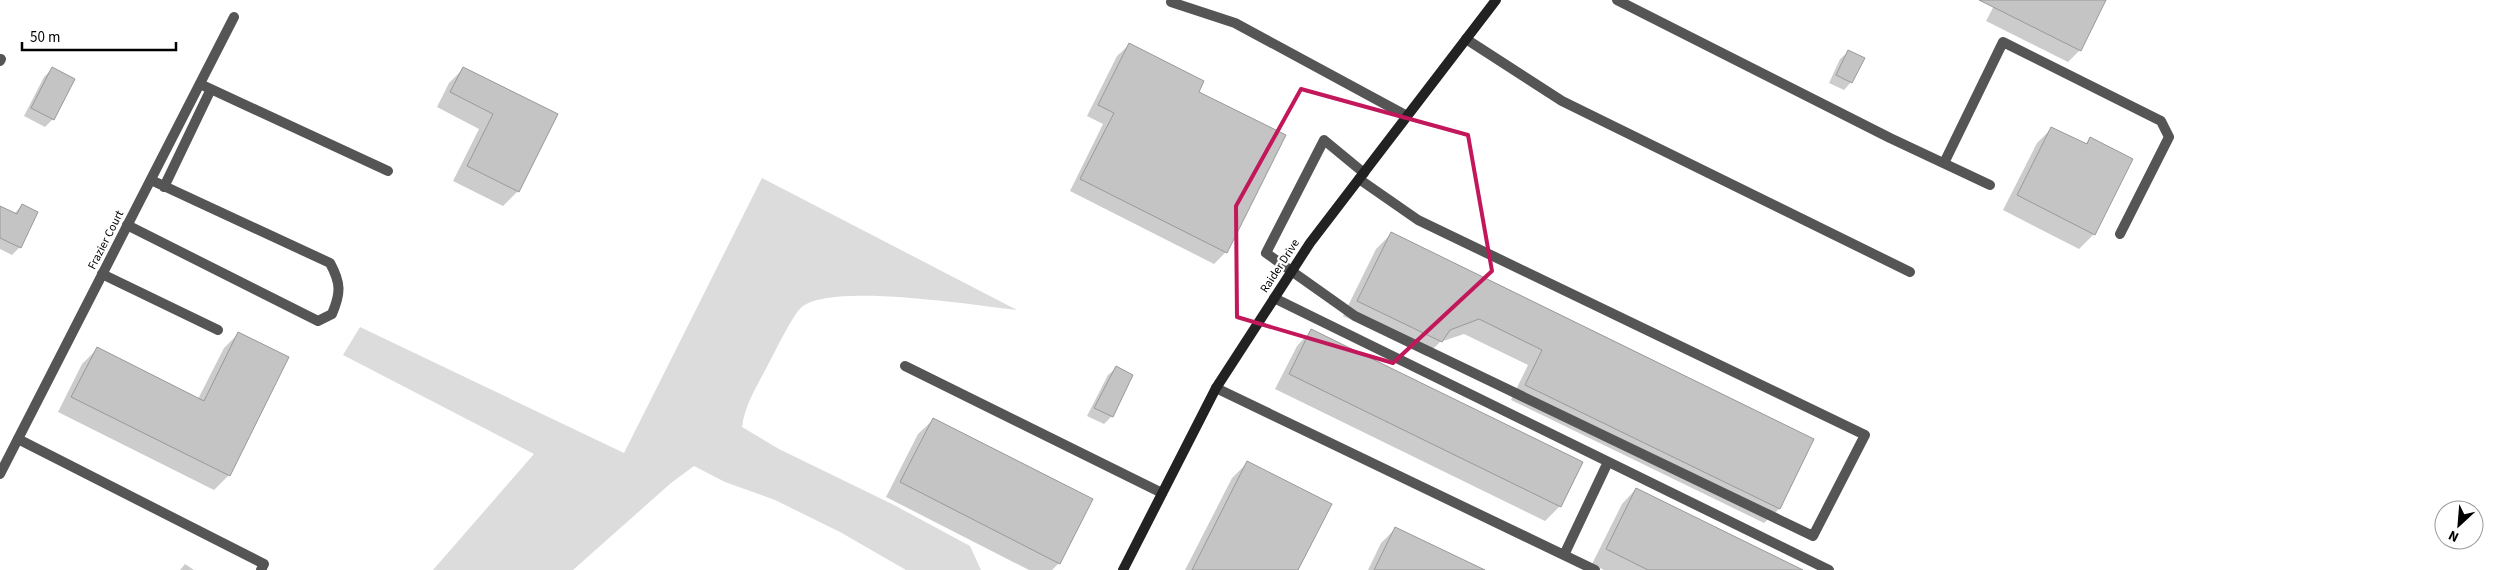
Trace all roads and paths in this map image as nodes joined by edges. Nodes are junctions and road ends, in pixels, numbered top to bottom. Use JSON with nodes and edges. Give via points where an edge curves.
{"nodes":[{"id":1,"x":1496,"y":0,"type":"edge"},
{"id":2,"x":1617,"y":0,"type":"edge"},
{"id":3,"x":1171,"y":2,"type":"dead end"},
{"id":4,"x":234,"y":17,"type":"dead end"},
{"id":5,"x":1466,"y":39,"type":"junction"},
{"id":6,"x":200,"y":84,"type":"junction"},
{"id":7,"x":211,"y":89,"type":"junction"},
{"id":8,"x":1407,"y":116,"type":"junction"},
{"id":9,"x":1944,"y":163,"type":"junction"},
{"id":10,"x":388,"y":171,"type":"dead end"},
{"id":11,"x":1361,"y":176,"type":"junction"},
{"id":12,"x":150,"y":180,"type":"junction"},
{"id":13,"x":1990,"y":185,"type":"dead end"},
{"id":14,"x":164,"y":186,"type":"junction"},
{"id":15,"x":127,"y":226,"type":"junction"},
{"id":16,"x":2120,"y":234,"type":"dead end"},
{"id":17,"x":1291,"y":272,"type":"junction"},
{"id":18,"x":1910,"y":272,"type":"dead end"},
{"id":19,"x":102,"y":274,"type":"junction"},
{"id":20,"x":1274,"y":298,"type":"junction"},
{"id":21,"x":218,"y":330,"type":"dead end"},
{"id":22,"x":905,"y":366,"type":"dead end"},
{"id":23,"x":1216,"y":388,"type":"junction"},
{"id":24,"x":18,"y":439,"type":"junction"},
{"id":25,"x":1608,"y":462,"type":"junction"},
{"id":26,"x":0,"y":474,"type":"edge"},
{"id":27,"x":1162,"y":493,"type":"junction"},
{"id":28,"x":1564,"y":555,"type":"junction"},
{"id":29,"x":261,"y":570,"type":"edge"},
{"id":30,"x":1123,"y":570,"type":"edge"},
{"id":31,"x":1595,"y":570,"type":"edge"},
{"id":32,"x":1829,"y":570,"type":"edge"}],
"edges":[{"from":1,"to":5,"type":"main road","name":"Raider Drive"},
{"from":2,"to":9,"type":"street"},
{"from":3,"to":8,"type":"street","via":[[1235,23]]},
{"from":4,"to":6,"type":"street","name":"Frazier Court"},
{"from":5,"to":8,"type":"main road","name":"Raider Drive"},
{"from":5,"to":18,"type":"street","via":[[1562,101]]},
{"from":6,"to":7,"type":"street"},
{"from":6,"to":12,"type":"street","name":"Frazier Court"},
{"from":7,"to":10,"type":"street"},
{"from":7,"to":14,"type":"street"},
{"from":8,"to":11,"type":"main road","name":"Raider Drive"},
{"from":9,"to":13,"type":"street"},
{"from":9,"to":16,"type":"street","via":[[2004,42],[2161,120],[2168,137]]},
{"from":11,"to":17,"type":"main road","name":"Raider Drive"},
{"from":11,"to":17,"type":"street","via":[[1324,140],[1266,253]]},
{"from":11,"to":17,"type":"street","via":[[1418,220],[1865,435],[1813,536],[1355,316]]},
{"from":12,"to":14,"type":"street"},
{"from":12,"to":15,"type":"street","name":"Frazier Court"},
{"from":14,"to":15,"type":"street","via":[[330,263],[339,279],[338,300],[332,314],[318,320]]},
{"from":15,"to":19,"type":"street","name":"Frazier Court"},
{"from":17,"to":20,"type":"main road","name":"Raider Drive"},
{"from":19,"to":21,"type":"street"},
{"from":19,"to":24,"type":"street","name":"Frazier Court"},
{"from":20,"to":23,"type":"main road","name":"Raider Drive"},
{"from":20,"to":25,"type":"street"},
{"from":22,"to":27,"type":"street"},
{"from":23,"to":27,"type":"main road","name":"Raider Drive"},
{"from":23,"to":28,"type":"street"},
{"from":24,"to":26,"type":"street","name":"Frazier Court"},
{"from":24,"to":29,"type":"street","via":[[264,564]]},
{"from":25,"to":28,"type":"street"},
{"from":25,"to":32,"type":"street"},
{"from":27,"to":30,"type":"main road","name":"Raider Drive"},
{"from":28,"to":31,"type":"street"}]}
